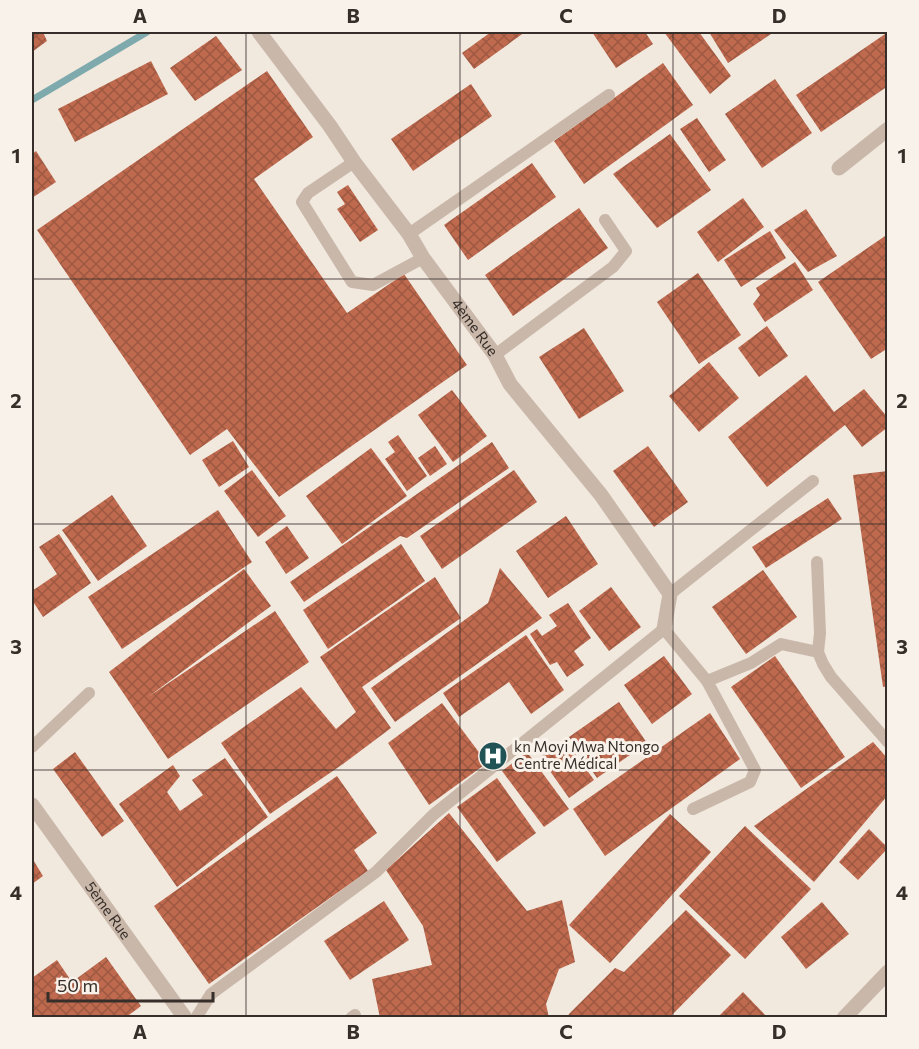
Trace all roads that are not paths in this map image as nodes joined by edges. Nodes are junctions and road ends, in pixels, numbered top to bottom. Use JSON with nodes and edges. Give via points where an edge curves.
{"nodes":[{"id":1,"x":259,"y":32,"type":"edge"},
{"id":2,"x":609,"y":95,"type":"dead end"},
{"id":3,"x":888,"y":129,"type":"edge"},
{"id":4,"x":354,"y":162,"type":"junction"},
{"id":5,"x":839,"y":168,"type":"dead end"},
{"id":6,"x":605,"y":220,"type":"dead end"},
{"id":7,"x":409,"y":234,"type":"junction"},
{"id":8,"x":423,"y":258,"type":"junction"},
{"id":9,"x":495,"y":355,"type":"junction"},
{"id":10,"x":813,"y":481,"type":"dead end"},
{"id":11,"x":818,"y":562,"type":"dead end"},
{"id":12,"x":670,"y":594,"type":"junction"},
{"id":13,"x":664,"y":628,"type":"junction"},
{"id":14,"x":818,"y":652,"type":"junction"},
{"id":15,"x":707,"y":681,"type":"junction"},
{"id":16,"x":89,"y":693,"type":"dead end"},
{"id":17,"x":888,"y":742,"type":"edge"},
{"id":18,"x":32,"y":747,"type":"edge"},
{"id":19,"x":32,"y":805,"type":"edge"},
{"id":20,"x":693,"y":809,"type":"dead end"},
{"id":21,"x":888,"y":972,"type":"edge"},
{"id":22,"x":185,"y":1017,"type":"edge"},
{"id":23,"x":195,"y":1017,"type":"edge"},
{"id":24,"x":844,"y":1017,"type":"edge"}],
"edges":[{"from":1,"to":4,"type":"street","name":"4ème Rue"},
{"from":2,"to":7,"type":"lane"},
{"from":3,"to":5,"type":"street"},
{"from":4,"to":7,"type":"street","name":"4ème Rue"},
{"from":4,"to":8,"type":"lane","via":[[308,193],[302,202],[352,282],[373,285]]},
{"from":6,"to":9,"type":"lane","via":[[626,251],[613,267]]},
{"from":7,"to":8,"type":"street","name":"4ème Rue"},
{"from":8,"to":9,"type":"street","name":"4ème Rue"},
{"from":9,"to":12,"type":"street","name":"4ème Rue","via":[[510,384],[601,495]]},
{"from":10,"to":12,"type":"lane"},
{"from":11,"to":14,"type":"lane"},
{"from":12,"to":13,"type":"street"},
{"from":13,"to":15,"type":"lane"},
{"from":13,"to":23,"type":"lane","via":[[433,815],[376,872],[211,994]]},
{"from":14,"to":15,"type":"lane","via":[[782,644],[751,663]]},
{"from":14,"to":17,"type":"lane","via":[[831,677]]},
{"from":15,"to":20,"type":"lane","via":[[755,770],[750,782]]},
{"from":16,"to":18,"type":"lane"},
{"from":19,"to":22,"type":"street","name":"5ème Rue"},
{"from":21,"to":24,"type":"street"}]}
